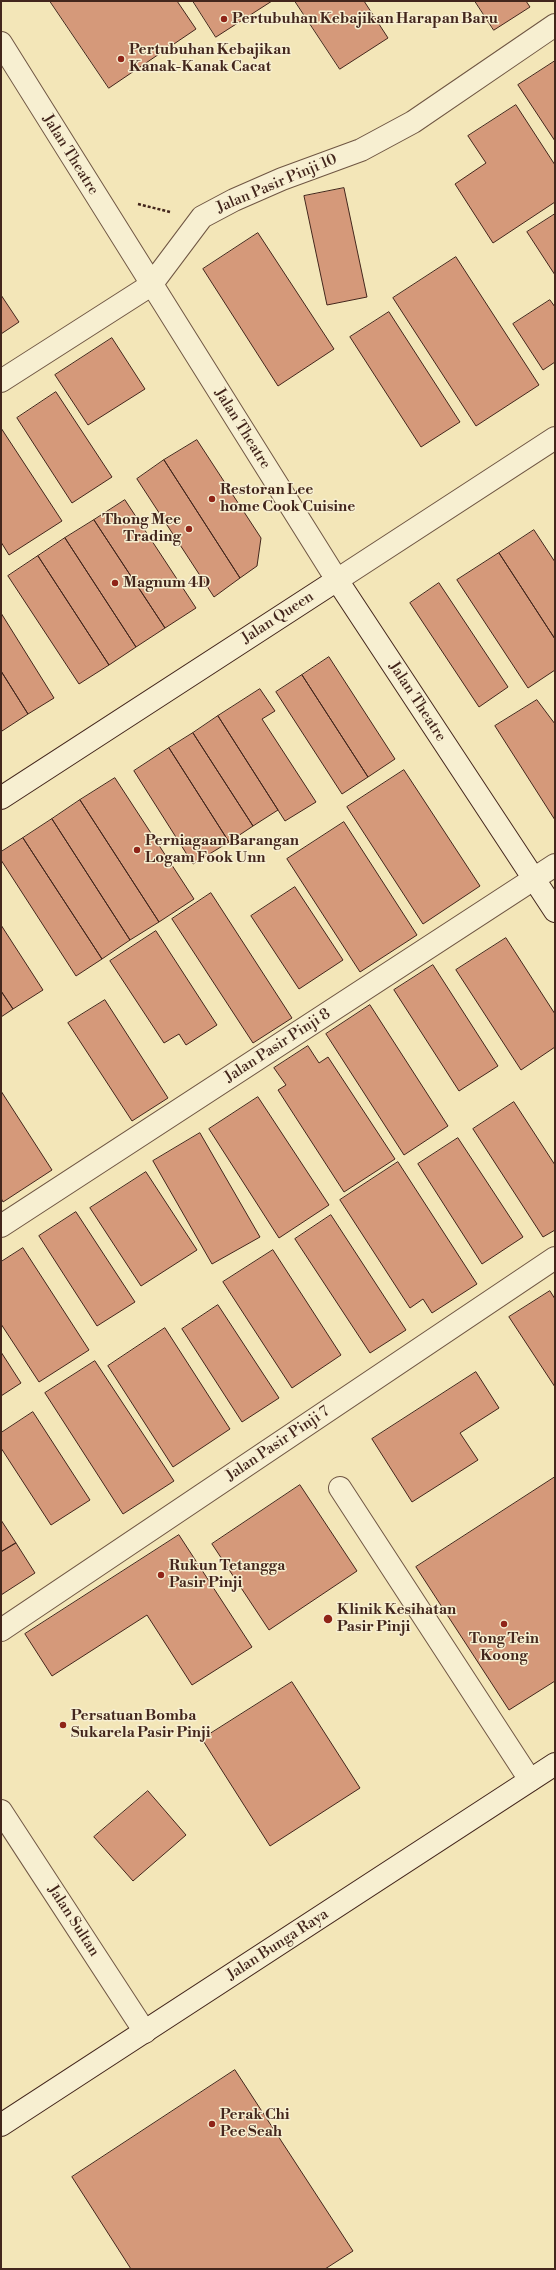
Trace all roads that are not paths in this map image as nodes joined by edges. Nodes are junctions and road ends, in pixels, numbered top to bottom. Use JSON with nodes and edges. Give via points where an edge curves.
{"nodes":[{"id":1,"x":555,"y":25,"type":"edge"},
{"id":2,"x":1,"y":43,"type":"edge"},
{"id":3,"x":151,"y":285,"type":"junction"},
{"id":4,"x":1,"y":381,"type":"edge"},
{"id":5,"x":555,"y":438,"type":"edge"},
{"id":6,"x":337,"y":580,"type":"junction"},
{"id":7,"x":1,"y":798,"type":"edge"},
{"id":8,"x":555,"y":866,"type":"edge"},
{"id":9,"x":534,"y":879,"type":"junction"},
{"id":10,"x":555,"y":912,"type":"edge"},
{"id":11,"x":1,"y":1226,"type":"edge"},
{"id":12,"x":555,"y":1258,"type":"edge"},
{"id":13,"x":340,"y":1488,"type":"dead end"},
{"id":14,"x":1,"y":1630,"type":"edge"},
{"id":15,"x":555,"y":1764,"type":"edge"},
{"id":16,"x":530,"y":1780,"type":"junction"},
{"id":17,"x":1,"y":1811,"type":"edge"},
{"id":18,"x":145,"y":2032,"type":"junction"},
{"id":19,"x":1,"y":2125,"type":"edge"}],
"edges":[{"from":1,"to":3,"type":"street","name":"Jalan Pasir Pinji 10","via":[[413,122],[361,150],[282,179],[202,217]]},
{"from":2,"to":3,"type":"street","name":"Jalan Theatre"},
{"from":3,"to":4,"type":"street","name":"Jalan Pasir Pinji 10"},
{"from":3,"to":6,"type":"street","name":"Jalan Theatre"},
{"from":5,"to":6,"type":"street","name":"Jalan Queen"},
{"from":6,"to":7,"type":"street","name":"Jalan Queen"},
{"from":6,"to":9,"type":"street","name":"Jalan Theatre"},
{"from":8,"to":9,"type":"street","name":"Jalan Pasir Pinji 8"},
{"from":9,"to":10,"type":"street","name":"Jalan Theatre"},
{"from":9,"to":11,"type":"street","name":"Jalan Pasir Pinji 8"},
{"from":12,"to":14,"type":"street","name":"Jalan Pasir Pinji 7"},
{"from":13,"to":16,"type":"street"},
{"from":15,"to":16,"type":"street","name":"Jalan Bunga Raya"},
{"from":16,"to":18,"type":"street","name":"Jalan Bunga Raya"},
{"from":17,"to":18,"type":"street","name":"Jalan Sultan"},
{"from":18,"to":19,"type":"street","name":"Jalan Bunga Raya"}]}
